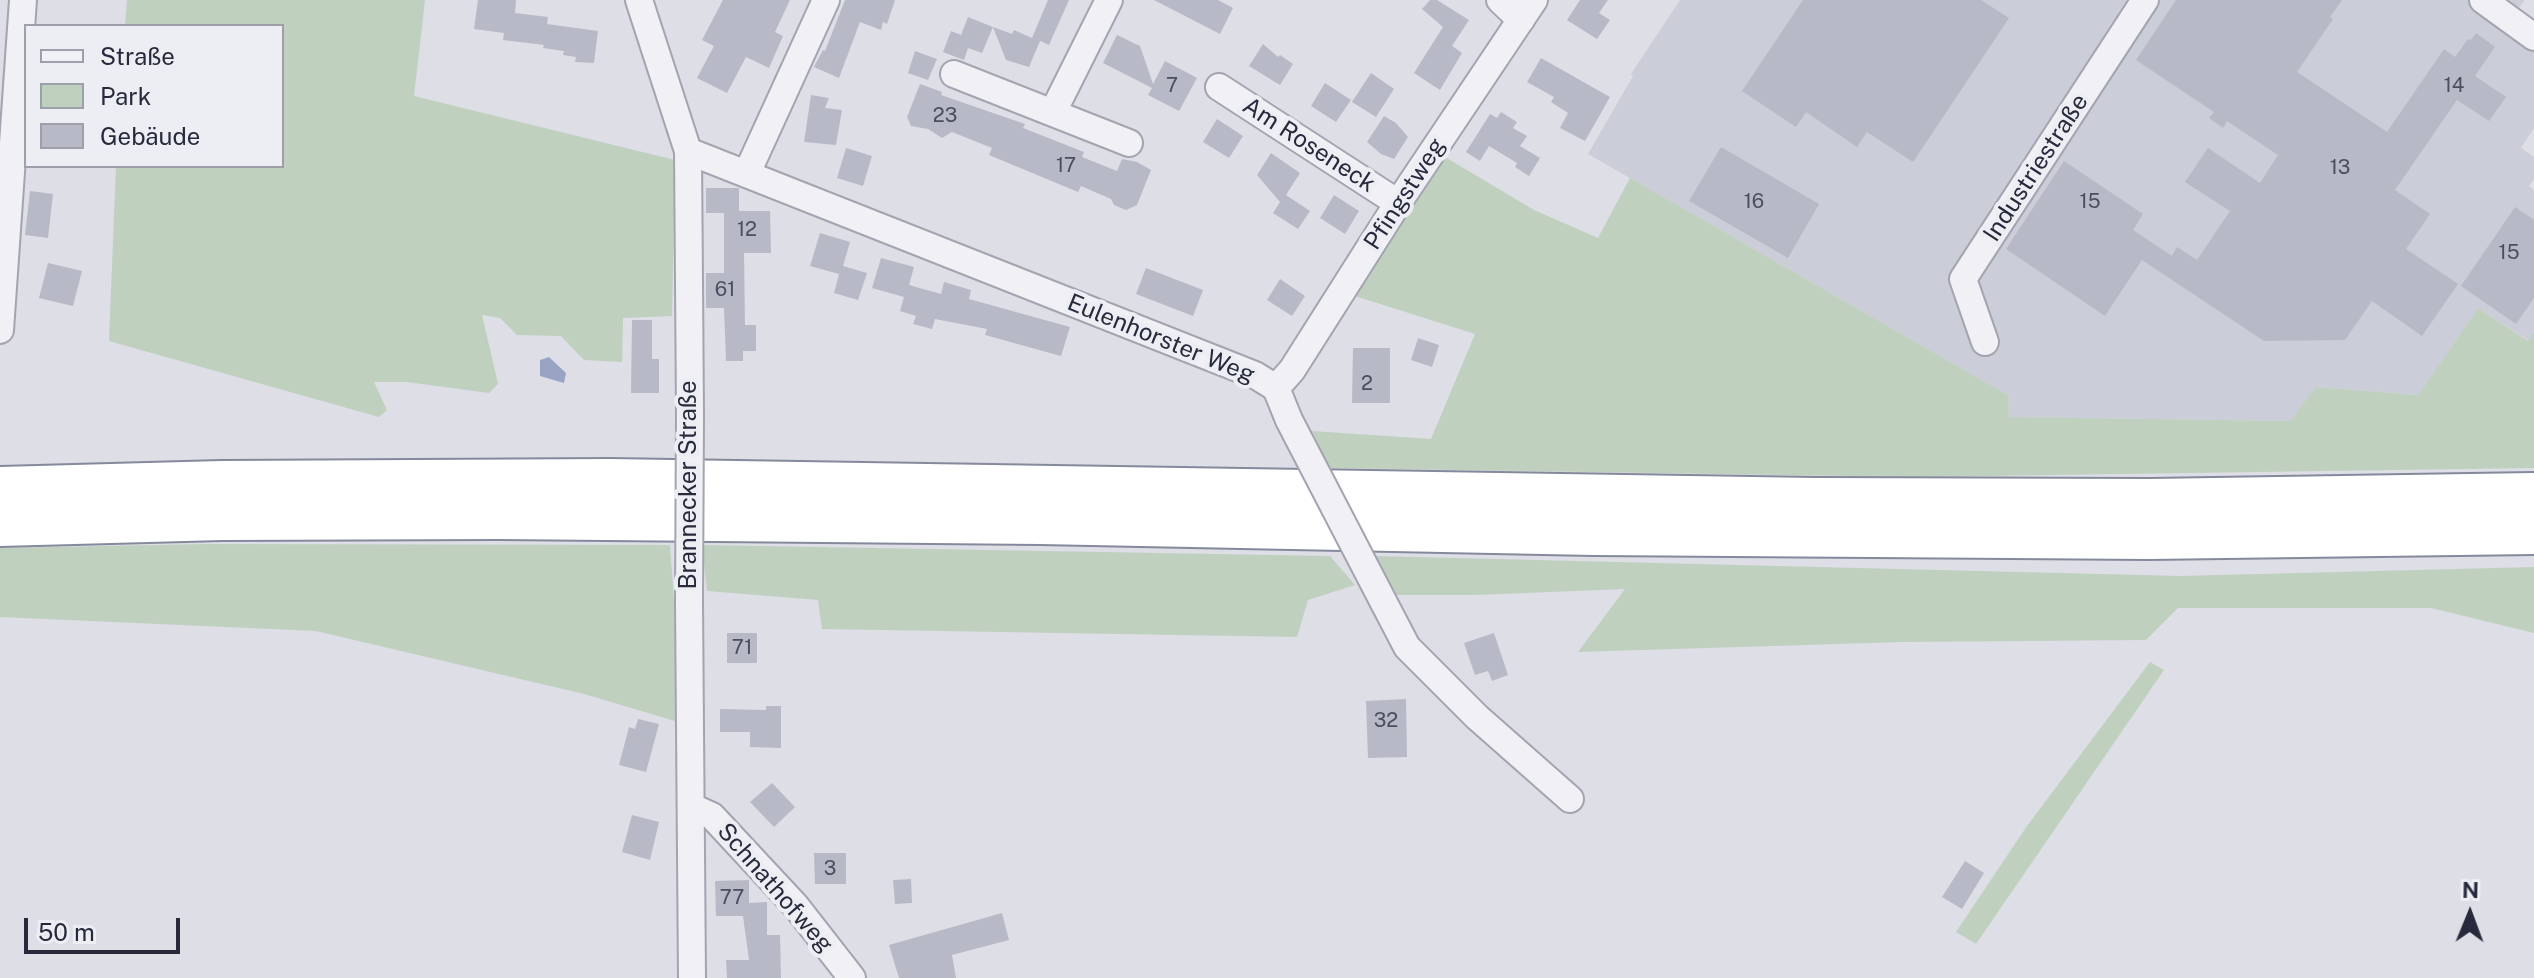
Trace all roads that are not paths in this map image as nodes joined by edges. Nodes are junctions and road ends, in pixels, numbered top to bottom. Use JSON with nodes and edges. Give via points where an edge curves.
{"nodes":[{"id":1,"x":23,"y":0,"type":"edge"},
{"id":2,"x":639,"y":0,"type":"edge"},
{"id":3,"x":826,"y":0,"type":"edge"},
{"id":4,"x":1109,"y":0,"type":"edge"},
{"id":5,"x":1500,"y":0,"type":"edge"},
{"id":6,"x":2145,"y":0,"type":"edge"},
{"id":7,"x":2483,"y":0,"type":"edge"},
{"id":8,"x":1528,"y":10,"type":"edge"},
{"id":9,"x":2534,"y":37,"type":"edge"},
{"id":10,"x":954,"y":74,"type":"dead end"},
{"id":11,"x":1219,"y":87,"type":"dead end"},
{"id":12,"x":1053,"y":112,"type":"junction"},
{"id":13,"x":1129,"y":143,"type":"dead end"},
{"id":14,"x":688,"y":151,"type":"junction"},
{"id":15,"x":747,"y":173,"type":"junction"},
{"id":16,"x":1398,"y":203,"type":"junction"},
{"id":17,"x":0,"y":330,"type":"edge"},
{"id":18,"x":1985,"y":342,"type":"dead end"},
{"id":19,"x":1276,"y":388,"type":"junction"},
{"id":20,"x":0,"y":489,"type":"edge"},
{"id":21,"x":2534,"y":495,"type":"edge"},
{"id":22,"x":0,"y":524,"type":"edge"},
{"id":23,"x":2534,"y":532,"type":"edge"},
{"id":24,"x":1570,"y":799,"type":"dead end"},
{"id":25,"x":692,"y":807,"type":"junction"},
{"id":26,"x":692,"y":978,"type":"edge"},
{"id":27,"x":852,"y":978,"type":"edge"}],
"edges":[{"from":1,"to":17,"type":"street"},
{"from":2,"to":14,"type":"street","name":"Brannecker Straße"},
{"from":3,"to":15,"type":"street"},
{"from":4,"to":12,"type":"street"},
{"from":5,"to":8,"type":"street"},
{"from":6,"to":18,"type":"street","name":"Industriestraße","via":[[1963,279]]},
{"from":7,"to":9,"type":"street"},
{"from":8,"to":16,"type":"street","name":"Pfingstweg"},
{"from":10,"to":12,"type":"street"},
{"from":11,"to":16,"type":"street","name":"Am Roseneck"},
{"from":12,"to":13,"type":"street"},
{"from":14,"to":15,"type":"street","name":"Eulenhorster Weg"},
{"from":14,"to":25,"type":"street","name":"Brannecker Straße","bridge":true},
{"from":15,"to":19,"type":"street","name":"Eulenhorster Weg","via":[[1255,375]]},
{"from":16,"to":19,"type":"street","name":"Pfingstweg"},
{"from":19,"to":24,"type":"street","name":"Eulenhorster Weg","bridge":true,"via":[[1407,647]]},
{"from":20,"to":21,"type":"highway","via":[[610,481],[1815,500]]},
{"from":22,"to":23,"type":"highway","via":[[498,517],[2118,537]]},
{"from":25,"to":26,"type":"street","name":"Brannecker Straße"},
{"from":25,"to":27,"type":"street","name":"Schnathofweg","via":[[712,816],[743,849]]}]}
